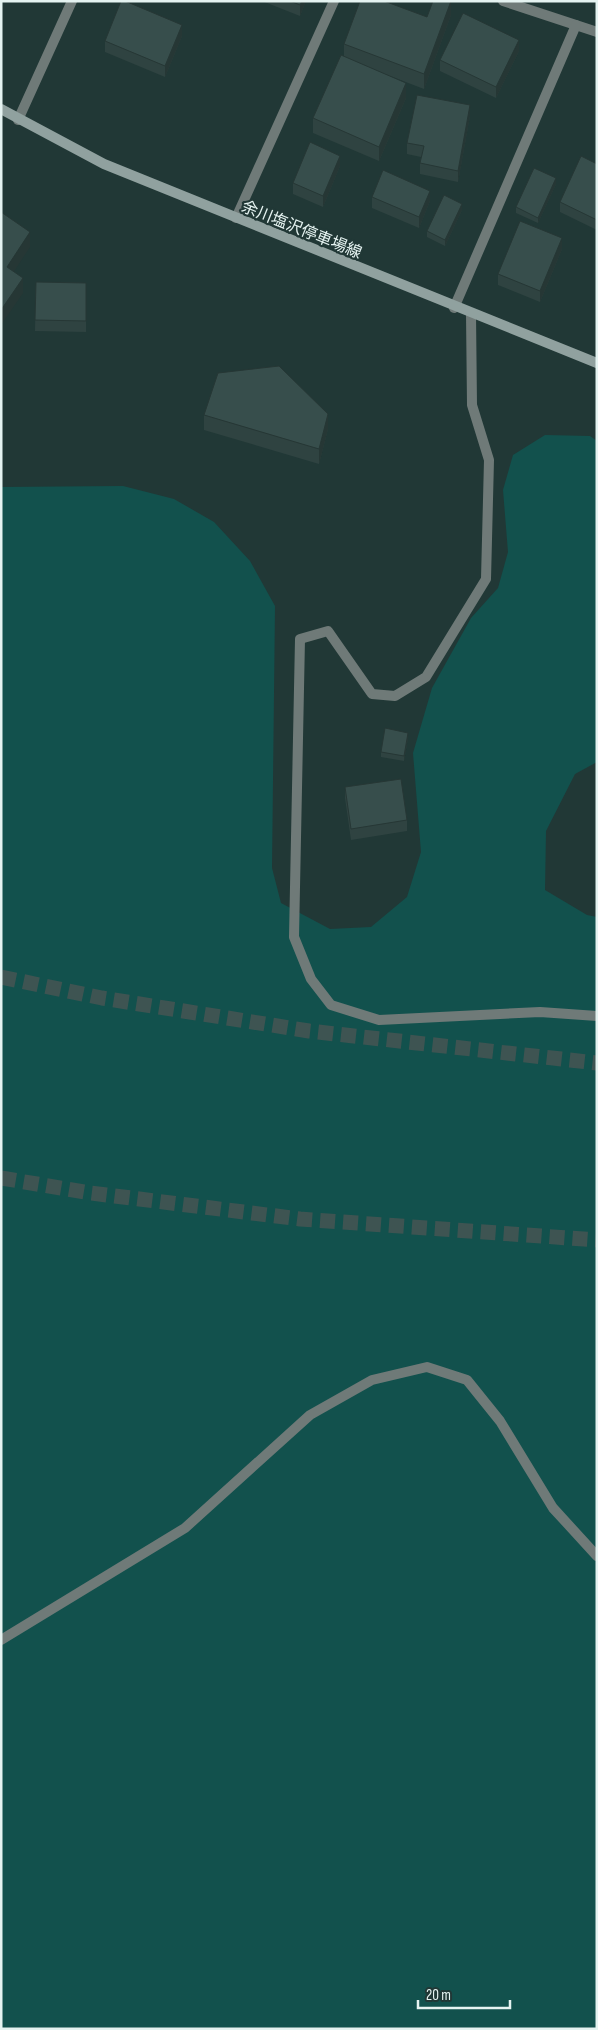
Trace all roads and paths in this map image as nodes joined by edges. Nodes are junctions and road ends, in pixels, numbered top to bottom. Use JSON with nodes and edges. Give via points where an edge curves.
{"nodes":[{"id":1,"x":72,"y":1,"type":"edge"},
{"id":2,"x":334,"y":1,"type":"edge"},
{"id":3,"x":503,"y":1,"type":"edge"},
{"id":4,"x":576,"y":25,"type":"junction"},
{"id":5,"x":597,"y":32,"type":"edge"},
{"id":6,"x":1,"y":109,"type":"edge"},
{"id":7,"x":18,"y":120,"type":"junction"},
{"id":8,"x":236,"y":218,"type":"junction"},
{"id":9,"x":454,"y":308,"type":"junction"},
{"id":10,"x":471,"y":314,"type":"junction"},
{"id":11,"x":597,"y":364,"type":"edge"},
{"id":12,"x":597,"y":1016,"type":"edge"},
{"id":13,"x":597,"y":1556,"type":"edge"},
{"id":14,"x":1,"y":1640,"type":"edge"}],
"edges":[{"from":1,"to":7,"type":"street"},
{"from":2,"to":8,"type":"street"},
{"from":3,"to":4,"type":"street"},
{"from":4,"to":5,"type":"street"},
{"from":4,"to":9,"type":"street"},
{"from":6,"to":7,"type":"main road","name":"余川塩沢停車場線"},
{"from":7,"to":8,"type":"main road","name":"余川塩沢停車場線","via":[[104,164]]},
{"from":8,"to":9,"type":"main road","name":"余川塩沢停車場線"},
{"from":9,"to":10,"type":"main road","name":"余川塩沢停車場線"},
{"from":10,"to":11,"type":"main road","name":"余川塩沢停車場線"},
{"from":10,"to":12,"type":"street","via":[[472,405],[490,460],[486,579],[426,677],[395,696],[372,694],[328,630],[300,639],[294,937],[311,978],[331,1006],[379,1020],[540,1012]]},
{"from":13,"to":14,"type":"street","via":[[553,1508],[500,1421],[467,1380],[427,1367],[372,1380],[310,1415],[186,1528]]}]}
